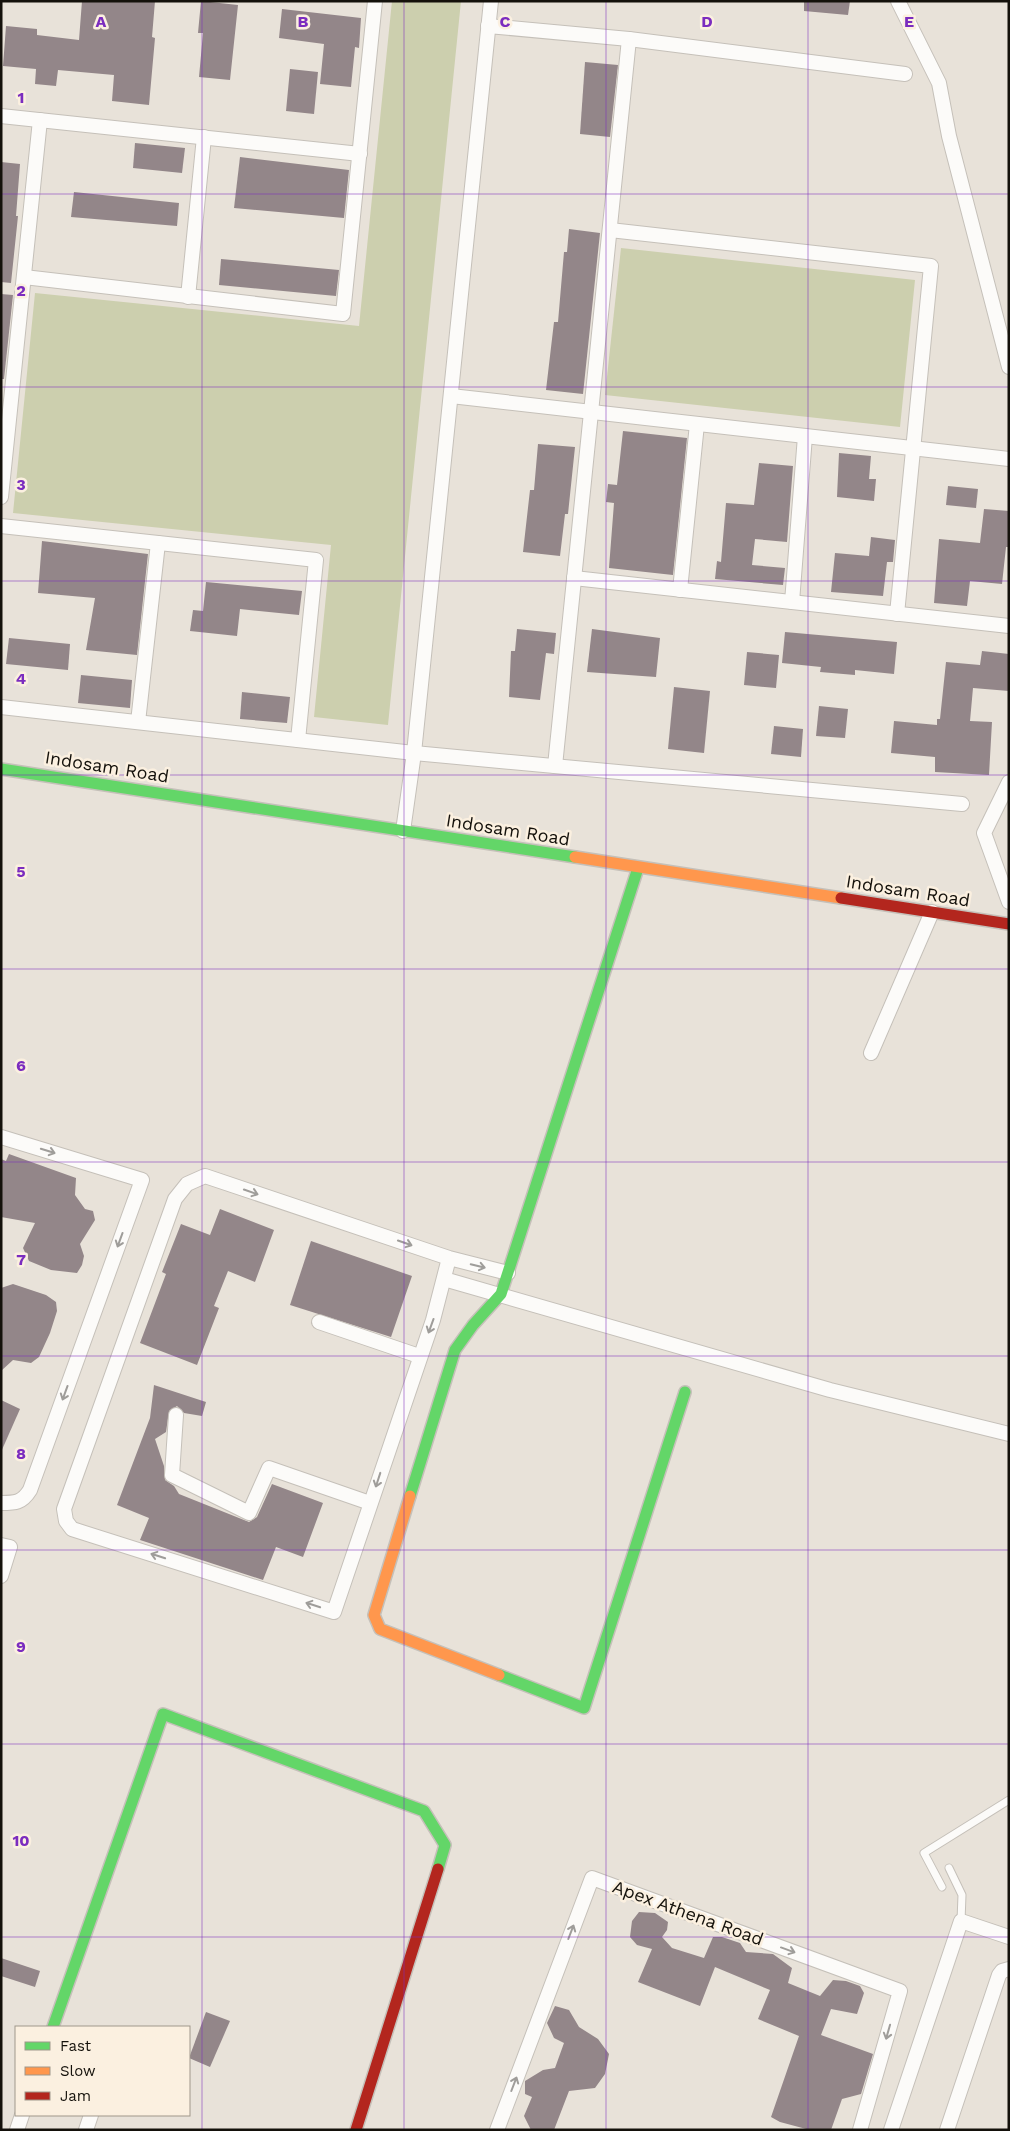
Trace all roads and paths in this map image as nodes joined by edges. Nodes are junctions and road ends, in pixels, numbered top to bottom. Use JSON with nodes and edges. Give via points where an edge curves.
{"nodes":[{"id":1,"x":375,"y":1,"type":"edge"},
{"id":2,"x":491,"y":1,"type":"edge"},
{"id":3,"x":898,"y":1,"type":"edge"},
{"id":4,"x":488,"y":26,"type":"junction"},
{"id":5,"x":629,"y":40,"type":"junction"},
{"id":6,"x":905,"y":74,"type":"dead end"},
{"id":7,"x":1,"y":116,"type":"edge"},
{"id":8,"x":40,"y":120,"type":"junction"},
{"id":9,"x":204,"y":137,"type":"junction"},
{"id":10,"x":360,"y":154,"type":"junction"},
{"id":11,"x":610,"y":230,"type":"junction"},
{"id":12,"x":24,"y":278,"type":"junction"},
{"id":13,"x":188,"y":297,"type":"junction"},
{"id":14,"x":1006,"y":343,"type":"edge"},
{"id":15,"x":1009,"y":367,"type":"edge"},
{"id":16,"x":450,"y":396,"type":"junction"},
{"id":17,"x":592,"y":412,"type":"junction"},
{"id":18,"x":697,"y":424,"type":"junction"},
{"id":19,"x":805,"y":436,"type":"junction"},
{"id":20,"x":913,"y":448,"type":"junction"},
{"id":21,"x":1009,"y":459,"type":"edge"},
{"id":22,"x":1,"y":497,"type":"edge"},
{"id":23,"x":1,"y":526,"type":"edge"},
{"id":24,"x":158,"y":543,"type":"junction"},
{"id":25,"x":574,"y":578,"type":"junction"},
{"id":26,"x":680,"y":590,"type":"junction"},
{"id":27,"x":792,"y":602,"type":"junction"},
{"id":28,"x":897,"y":614,"type":"junction"},
{"id":29,"x":1009,"y":626,"type":"edge"},
{"id":30,"x":1,"y":707,"type":"edge"},
{"id":31,"x":138,"y":722,"type":"junction"},
{"id":32,"x":298,"y":740,"type":"junction"},
{"id":33,"x":414,"y":753,"type":"junction"},
{"id":34,"x":555,"y":766,"type":"junction"},
{"id":35,"x":1,"y":769,"type":"edge"},
{"id":36,"x":1009,"y":782,"type":"edge"},
{"id":37,"x":962,"y":804,"type":"dead end"},
{"id":38,"x":403,"y":831,"type":"junction"},
{"id":39,"x":638,"y":868,"type":"junction"},
{"id":40,"x":1009,"y":902,"type":"edge"},
{"id":41,"x":932,"y":912,"type":"junction"},
{"id":42,"x":1009,"y":924,"type":"edge"},
{"id":43,"x":871,"y":1053,"type":"dead end"},
{"id":44,"x":1,"y":1137,"type":"edge"},
{"id":45,"x":449,"y":1258,"type":"junction"},
{"id":46,"x":508,"y":1273,"type":"junction"},
{"id":47,"x":444,"y":1279,"type":"junction"},
{"id":48,"x":501,"y":1294,"type":"junction"},
{"id":49,"x":319,"y":1322,"type":"dead end"},
{"id":50,"x":419,"y":1356,"type":"junction"},
{"id":51,"x":685,"y":1392,"type":"dead end"},
{"id":52,"x":176,"y":1415,"type":"dead end"},
{"id":53,"x":1008,"y":1433,"type":"edge"},
{"id":54,"x":370,"y":1503,"type":"junction"},
{"id":55,"x":1,"y":1504,"type":"edge"},
{"id":56,"x":1,"y":1545,"type":"edge"},
{"id":57,"x":1,"y":1576,"type":"edge"},
{"id":58,"x":1009,"y":1800,"type":"edge"},
{"id":59,"x":949,"y":1868,"type":"dead end"},
{"id":60,"x":942,"y":1886,"type":"dead end"},
{"id":61,"x":961,"y":1921,"type":"junction"},
{"id":62,"x":1009,"y":1938,"type":"edge"},
{"id":63,"x":1009,"y":1969,"type":"edge"},
{"id":64,"x":53,"y":2026,"type":"edge"},
{"id":65,"x":22,"y":2116,"type":"edge"},
{"id":66,"x":90,"y":2116,"type":"edge"},
{"id":67,"x":16,"y":2130,"type":"edge"},
{"id":68,"x":86,"y":2130,"type":"edge"},
{"id":69,"x":356,"y":2130,"type":"edge"},
{"id":70,"x":497,"y":2130,"type":"edge"},
{"id":71,"x":860,"y":2130,"type":"edge"},
{"id":72,"x":891,"y":2130,"type":"edge"},
{"id":73,"x":947,"y":2130,"type":"edge"}],
"edges":[{"from":1,"to":10,"type":"street"},
{"from":2,"to":4,"type":"street"},
{"from":3,"to":14,"type":"street","via":[[939,83],[949,136]]},
{"from":4,"to":5,"type":"street"},
{"from":4,"to":16,"type":"street"},
{"from":5,"to":6,"type":"street"},
{"from":5,"to":11,"type":"street"},
{"from":7,"to":8,"type":"street"},
{"from":8,"to":9,"type":"street"},
{"from":8,"to":12,"type":"street"},
{"from":9,"to":10,"type":"street"},
{"from":9,"to":13,"type":"street"},
{"from":10,"to":13,"type":"street","via":[[343,314]]},
{"from":11,"to":17,"type":"street"},
{"from":11,"to":20,"type":"street","via":[[930,266]]},
{"from":12,"to":13,"type":"street"},
{"from":12,"to":22,"type":"street"},
{"from":14,"to":15,"type":"street"},
{"from":16,"to":17,"type":"street"},
{"from":16,"to":33,"type":"street"},
{"from":17,"to":18,"type":"street"},
{"from":17,"to":25,"type":"street"},
{"from":18,"to":19,"type":"street"},
{"from":18,"to":26,"type":"street"},
{"from":19,"to":20,"type":"street"},
{"from":19,"to":27,"type":"street"},
{"from":20,"to":21,"type":"street"},
{"from":20,"to":28,"type":"street"},
{"from":23,"to":24,"type":"street"},
{"from":24,"to":31,"type":"street"},
{"from":24,"to":32,"type":"street","via":[[316,560]]},
{"from":25,"to":26,"type":"street"},
{"from":25,"to":34,"type":"street"},
{"from":26,"to":27,"type":"street"},
{"from":27,"to":28,"type":"street"},
{"from":28,"to":29,"type":"street"},
{"from":30,"to":31,"type":"street"},
{"from":31,"to":32,"type":"street"},
{"from":32,"to":33,"type":"street"},
{"from":33,"to":34,"type":"street"},
{"from":33,"to":38,"type":"street"},
{"from":34,"to":37,"type":"street"},
{"from":35,"to":38,"type":"street","name":"Indosam Road"},
{"from":36,"to":40,"type":"street","via":[[984,833]]},
{"from":38,"to":39,"type":"street","name":"Indosam Road"},
{"from":39,"to":41,"type":"street","name":"Indosam Road"},
{"from":39,"to":46,"type":"street"},
{"from":41,"to":42,"type":"street","name":"Indosam Road"},
{"from":41,"to":43,"type":"street"},
{"from":44,"to":55,"type":"street","one_way":true,"via":[[142,1180],[30,1490],[24,1500]]},
{"from":45,"to":46,"type":"street","one_way":true},
{"from":45,"to":47,"type":"street"},
{"from":54,"to":45,"type":"street","one_way":true,"via":[[334,1612],[72,1529],[66,1521],[64,1509],[175,1200],[187,1184],[205,1176]]},
{"from":46,"to":48,"type":"street"},
{"from":47,"to":48,"type":"street"},
{"from":47,"to":50,"type":"street","one_way":true},
{"from":48,"to":51,"type":"street","via":[[455,1350],[374,1615],[380,1629],[584,1708]]},
{"from":48,"to":53,"type":"street","via":[[830,1390]]},
{"from":49,"to":50,"type":"street"},
{"from":50,"to":54,"type":"street","one_way":true},
{"from":52,"to":54,"type":"street","via":[[172,1475],[250,1513],[269,1468]]},
{"from":56,"to":57,"type":"street","via":[[10,1547]]},
{"from":58,"to":60,"type":"lane","via":[[924,1852]]},
{"from":59,"to":61,"type":"lane","via":[[962,1895]]},
{"from":61,"to":62,"type":"street"},
{"from":61,"to":72,"type":"street"},
{"from":63,"to":73,"type":"street","via":[[998,1975]]},
{"from":64,"to":69,"type":"street","via":[[163,1714],[424,1811],[446,1845]]},
{"from":65,"to":67,"type":"street"},
{"from":66,"to":68,"type":"street"},
{"from":70,"to":71,"type":"street","name":"Apex Athena Road","one_way":true,"via":[[592,1878],[900,1991]]}]}
